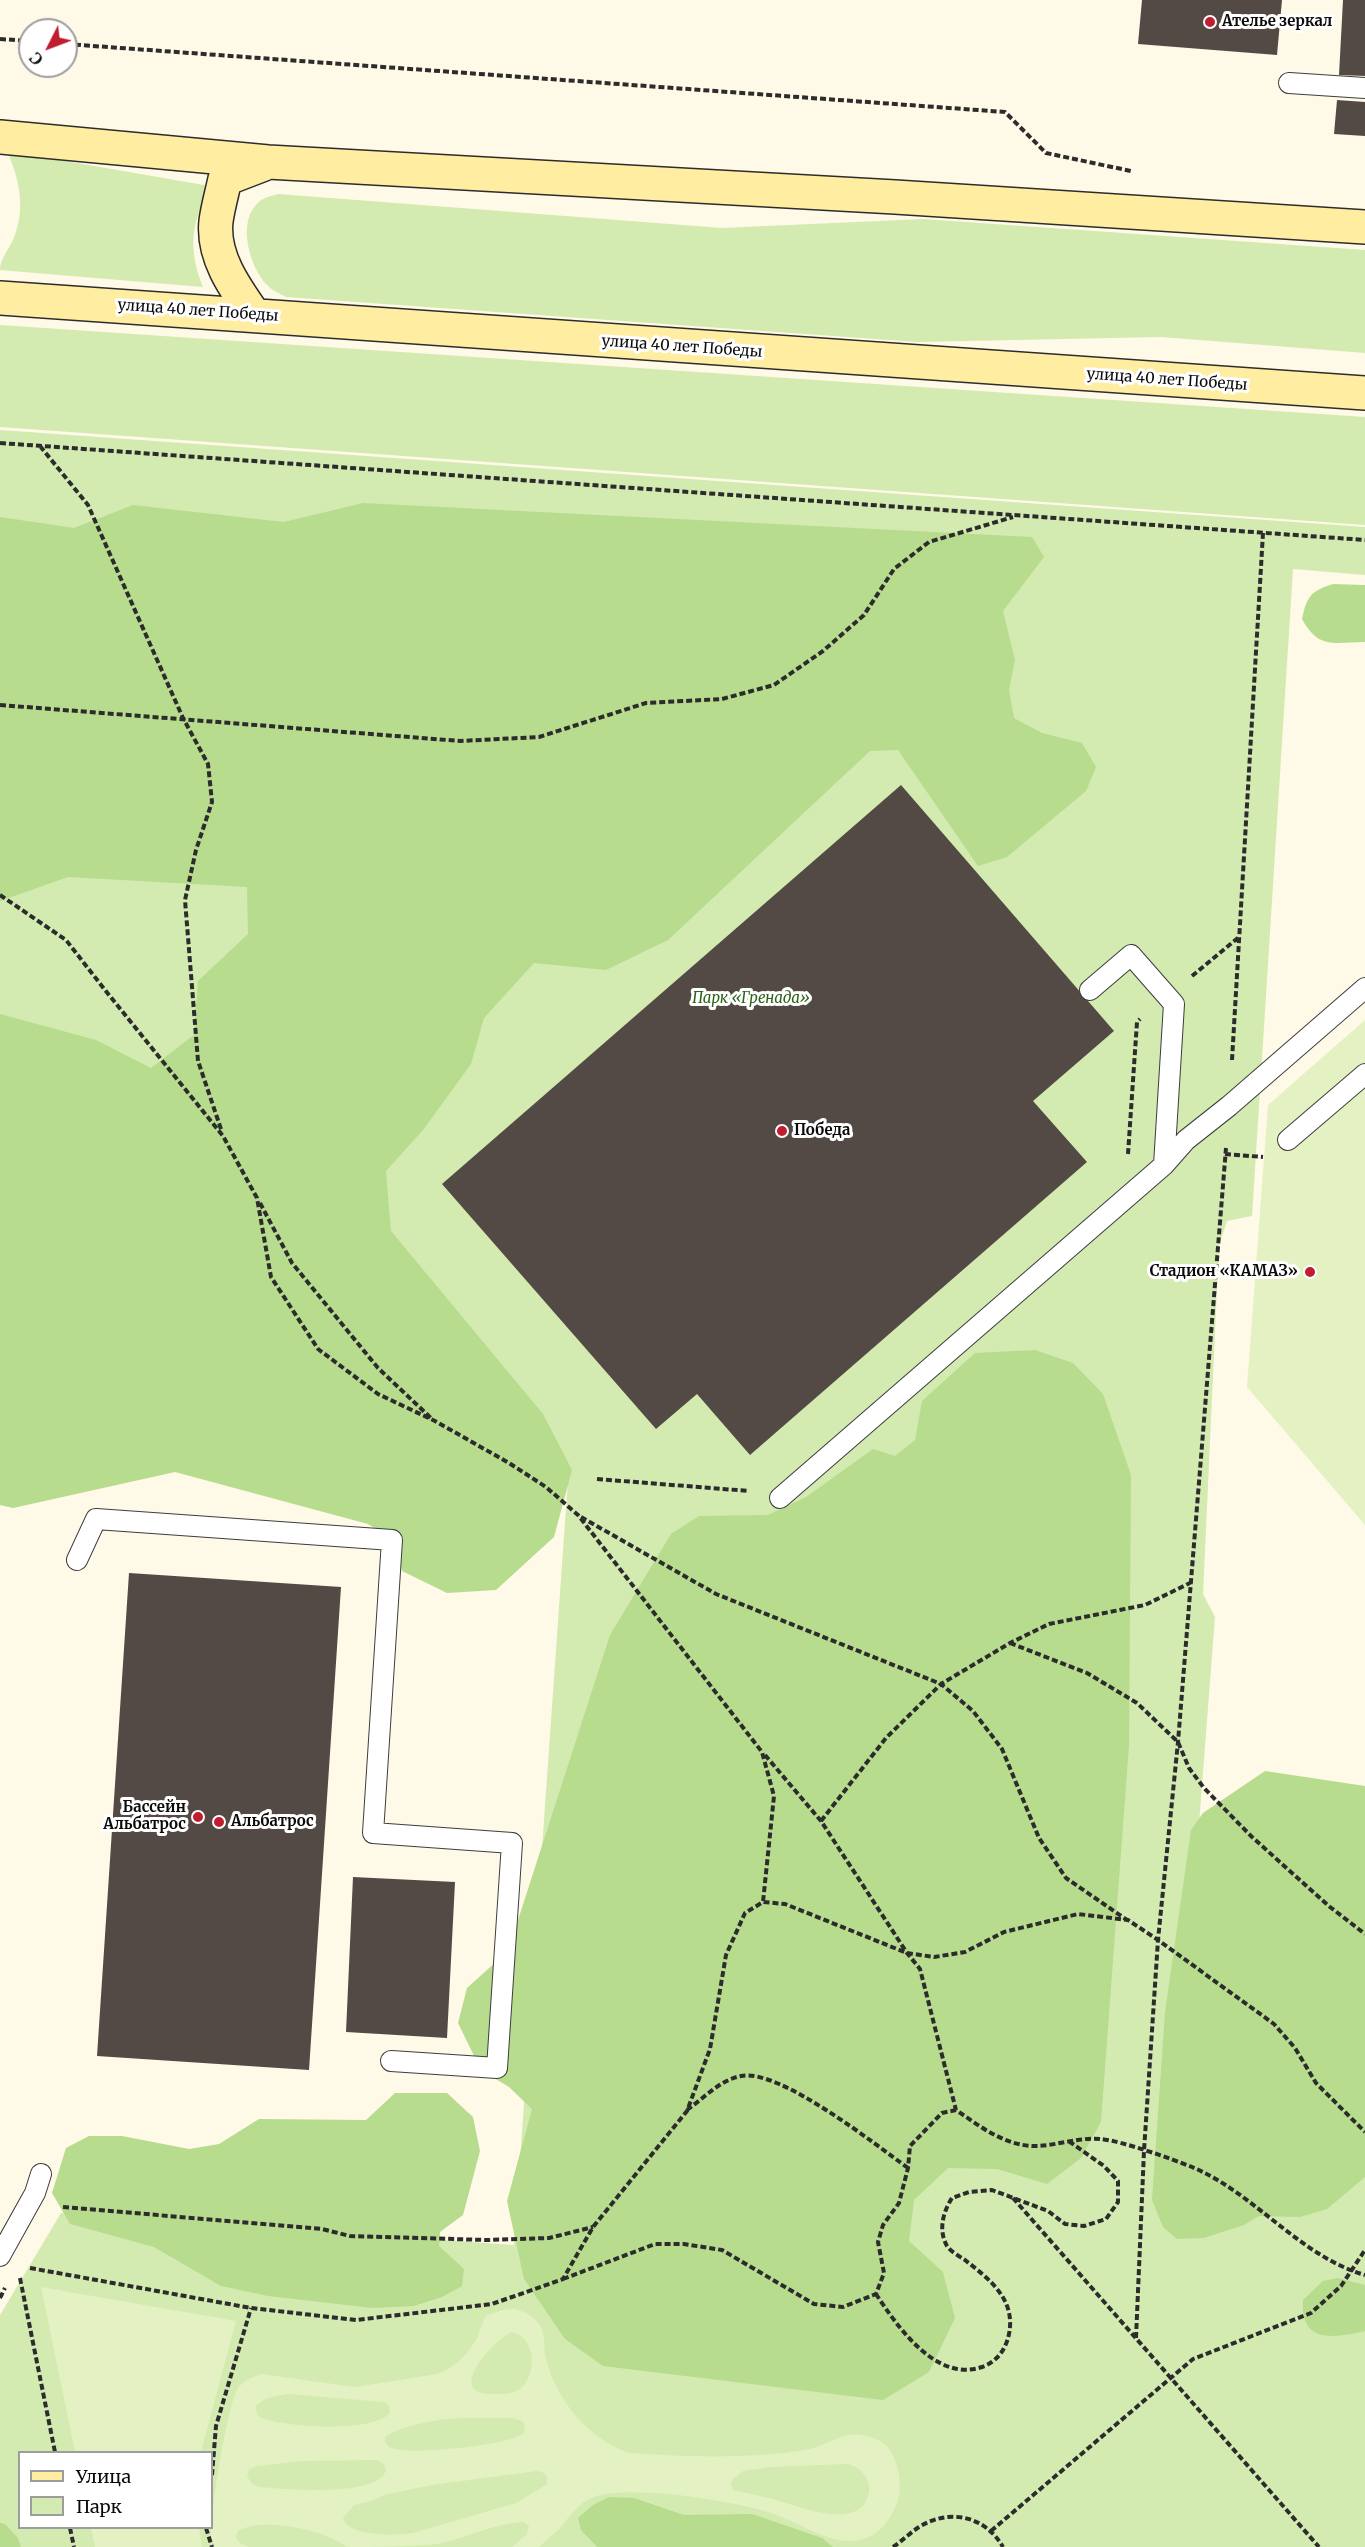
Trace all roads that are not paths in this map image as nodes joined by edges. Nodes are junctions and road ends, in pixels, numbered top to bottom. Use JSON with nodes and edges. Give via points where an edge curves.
{"nodes":[{"id":1,"x":1289,"y":83,"type":"dead end"},
{"id":2,"x":1365,"y":88,"type":"edge"},
{"id":3,"x":0,"y":137,"type":"edge"},
{"id":4,"x":268,"y":162,"type":"junction"},
{"id":5,"x":1365,"y":226,"type":"edge"},
{"id":6,"x":0,"y":298,"type":"edge"},
{"id":7,"x":254,"y":315,"type":"junction"},
{"id":8,"x":1365,"y":393,"type":"edge"},
{"id":9,"x":1365,"y":988,"type":"edge"},
{"id":10,"x":1090,"y":990,"type":"dead end"},
{"id":11,"x":1365,"y":1074,"type":"edge"},
{"id":12,"x":1288,"y":1140,"type":"dead end"},
{"id":13,"x":1164,"y":1165,"type":"junction"},
{"id":14,"x":780,"y":1498,"type":"dead end"},
{"id":15,"x":77,"y":1560,"type":"dead end"},
{"id":16,"x":391,"y":2061,"type":"dead end"},
{"id":17,"x":41,"y":2174,"type":"dead end"},
{"id":18,"x":0,"y":2256,"type":"edge"}],
"edges":[{"from":1,"to":2,"type":"lane"},
{"from":3,"to":4,"type":"street"},
{"from":4,"to":5,"type":"street"},
{"from":4,"to":7,"type":"street","via":[[225,179],[216,222],[229,280]]},
{"from":6,"to":7,"type":"street","name":"улица 40 лет Победы"},
{"from":7,"to":8,"type":"street","name":"улица 40 лет Победы"},
{"from":9,"to":13,"type":"lane","via":[[1186,1140]]},
{"from":10,"to":13,"type":"lane","via":[[1131,955],[1174,1004]]},
{"from":11,"to":12,"type":"lane"},
{"from":13,"to":14,"type":"lane"},
{"from":15,"to":16,"type":"lane","via":[[96,1519],[392,1540],[373,1833],[512,1843],[496,2068]]},
{"from":17,"to":18,"type":"lane","via":[[35,2193]]}]}
